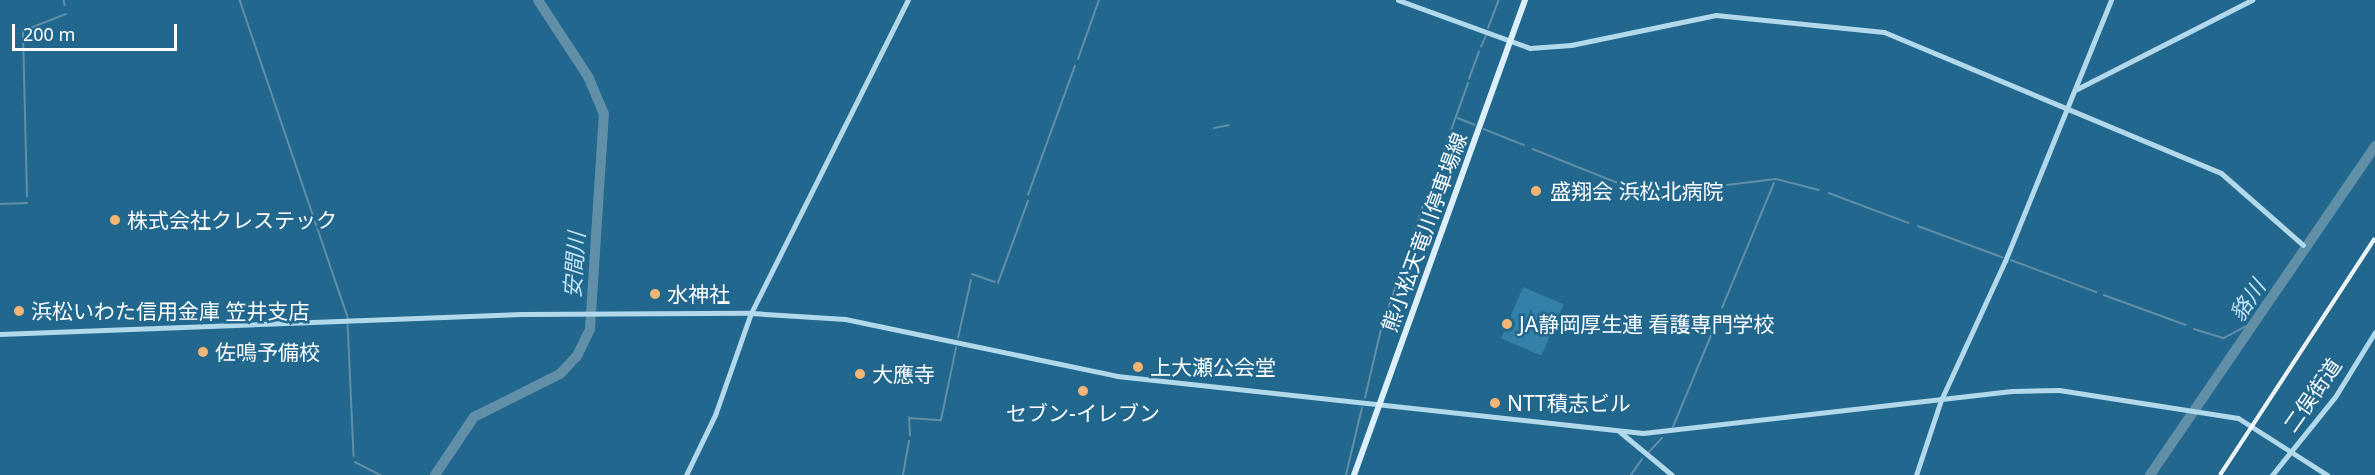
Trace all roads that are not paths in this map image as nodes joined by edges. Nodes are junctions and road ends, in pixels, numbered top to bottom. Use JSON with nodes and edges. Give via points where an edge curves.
{"nodes":[{"id":1,"x":908,"y":0,"type":"edge"},
{"id":2,"x":1398,"y":0,"type":"edge"},
{"id":3,"x":1525,"y":0,"type":"edge"},
{"id":4,"x":2111,"y":0,"type":"edge"},
{"id":5,"x":2252,"y":0,"type":"edge"},
{"id":6,"x":1510,"y":41,"type":"junction"},
{"id":7,"x":2075,"y":90,"type":"junction"},
{"id":8,"x":2068,"y":107,"type":"junction"},
{"id":9,"x":2302,"y":245,"type":"dead end"},
{"id":10,"x":752,"y":313,"type":"junction"},
{"id":11,"x":2375,"y":332,"type":"edge"},
{"id":12,"x":0,"y":334,"type":"edge"},
{"id":13,"x":1941,"y":400,"type":"junction"},
{"id":14,"x":1378,"y":404,"type":"junction"},
{"id":15,"x":1620,"y":432,"type":"junction"},
{"id":16,"x":2290,"y":453,"type":"junction"},
{"id":17,"x":686,"y":475,"type":"edge"},
{"id":18,"x":1354,"y":475,"type":"edge"},
{"id":19,"x":1672,"y":475,"type":"edge"},
{"id":20,"x":1916,"y":475,"type":"edge"},
{"id":21,"x":2272,"y":475,"type":"edge"},
{"id":22,"x":2327,"y":475,"type":"edge"}],
"edges":[{"from":1,"to":10,"type":"street"},
{"from":2,"to":6,"type":"street"},
{"from":3,"to":6,"type":"main road","name":"熊小松天竜川停車場線"},
{"from":4,"to":7,"type":"street"},
{"from":5,"to":7,"type":"street"},
{"from":6,"to":8,"type":"street","via":[[1530,48],[1571,45],[1716,15],[1860,27],[1889,34]]},
{"from":6,"to":14,"type":"main road","name":"熊小松天竜川停車場線"},
{"from":7,"to":8,"type":"street"},
{"from":8,"to":9,"type":"street","via":[[2221,173]]},
{"from":8,"to":13,"type":"street"},
{"from":10,"to":12,"type":"street","via":[[586,314]]},
{"from":10,"to":14,"type":"street","via":[[845,319],[1117,376]]},
{"from":10,"to":17,"type":"street","via":[[715,415]]},
{"from":11,"to":16,"type":"street","name":"二俣街道","via":[[2335,397]]},
{"from":13,"to":15,"type":"street","via":[[1727,426]]},
{"from":13,"to":16,"type":"street","via":[[2059,390],[2200,411],[2238,418]]},
{"from":13,"to":20,"type":"street"},
{"from":14,"to":15,"type":"street"},
{"from":14,"to":18,"type":"main road","name":"熊小松天竜川停車場線"},
{"from":15,"to":19,"type":"street"},
{"from":16,"to":21,"type":"street","name":"二俣街道"},
{"from":16,"to":22,"type":"street"}]}
